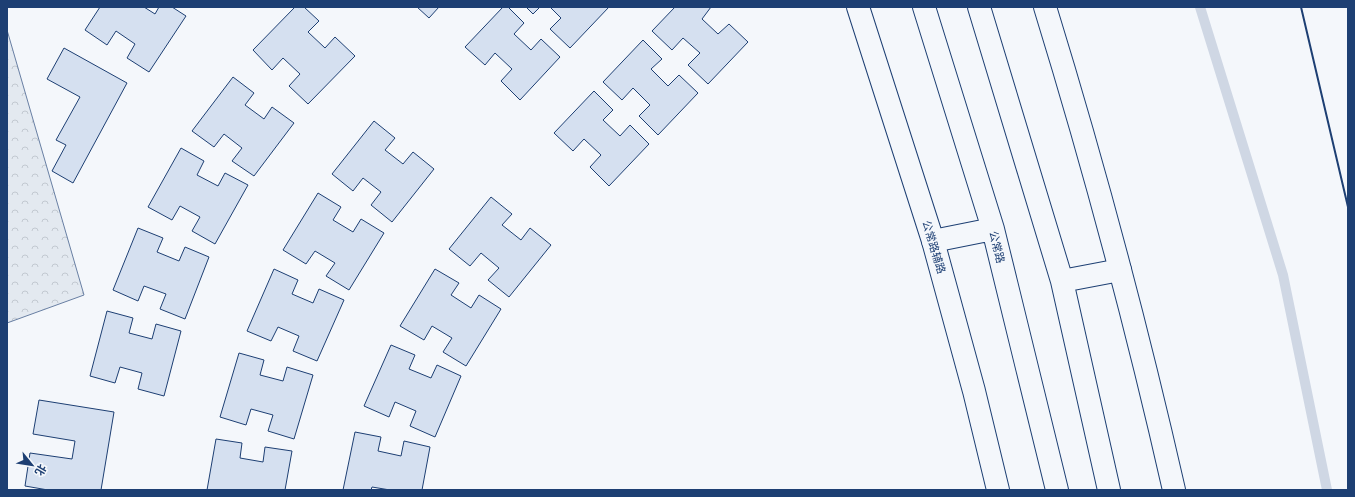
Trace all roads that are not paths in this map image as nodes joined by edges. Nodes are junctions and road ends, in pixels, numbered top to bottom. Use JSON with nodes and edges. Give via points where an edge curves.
{"nodes":[{"id":1,"x":858,"y":7,"type":"edge"},
{"id":2,"x":924,"y":7,"type":"edge"},
{"id":3,"x":979,"y":7,"type":"edge"},
{"id":4,"x":1045,"y":7,"type":"edge"},
{"id":5,"x":993,"y":230,"type":"junction"},
{"id":6,"x":933,"y":241,"type":"junction"},
{"id":7,"x":1120,"y":270,"type":"junction"},
{"id":8,"x":1062,"y":281,"type":"junction"},
{"id":9,"x":998,"y":490,"type":"edge"},
{"id":10,"x":1057,"y":490,"type":"edge"},
{"id":11,"x":1110,"y":490,"type":"edge"},
{"id":12,"x":1174,"y":490,"type":"edge"}],
"edges":[{"from":1,"to":6,"type":"main road","name":"公常路辅路"},
{"from":2,"to":5,"type":"main road","name":"公常路"},
{"from":3,"to":8,"type":"main road"},
{"from":4,"to":7,"type":"main road","via":[[1085,137]]},
{"from":5,"to":6,"type":"main road"},
{"from":5,"to":10,"type":"main road","name":"公常路"},
{"from":6,"to":9,"type":"main road","name":"公常路辅路"},
{"from":7,"to":8,"type":"main road"},
{"from":7,"to":12,"type":"main road"},
{"from":8,"to":11,"type":"main road"}]}
